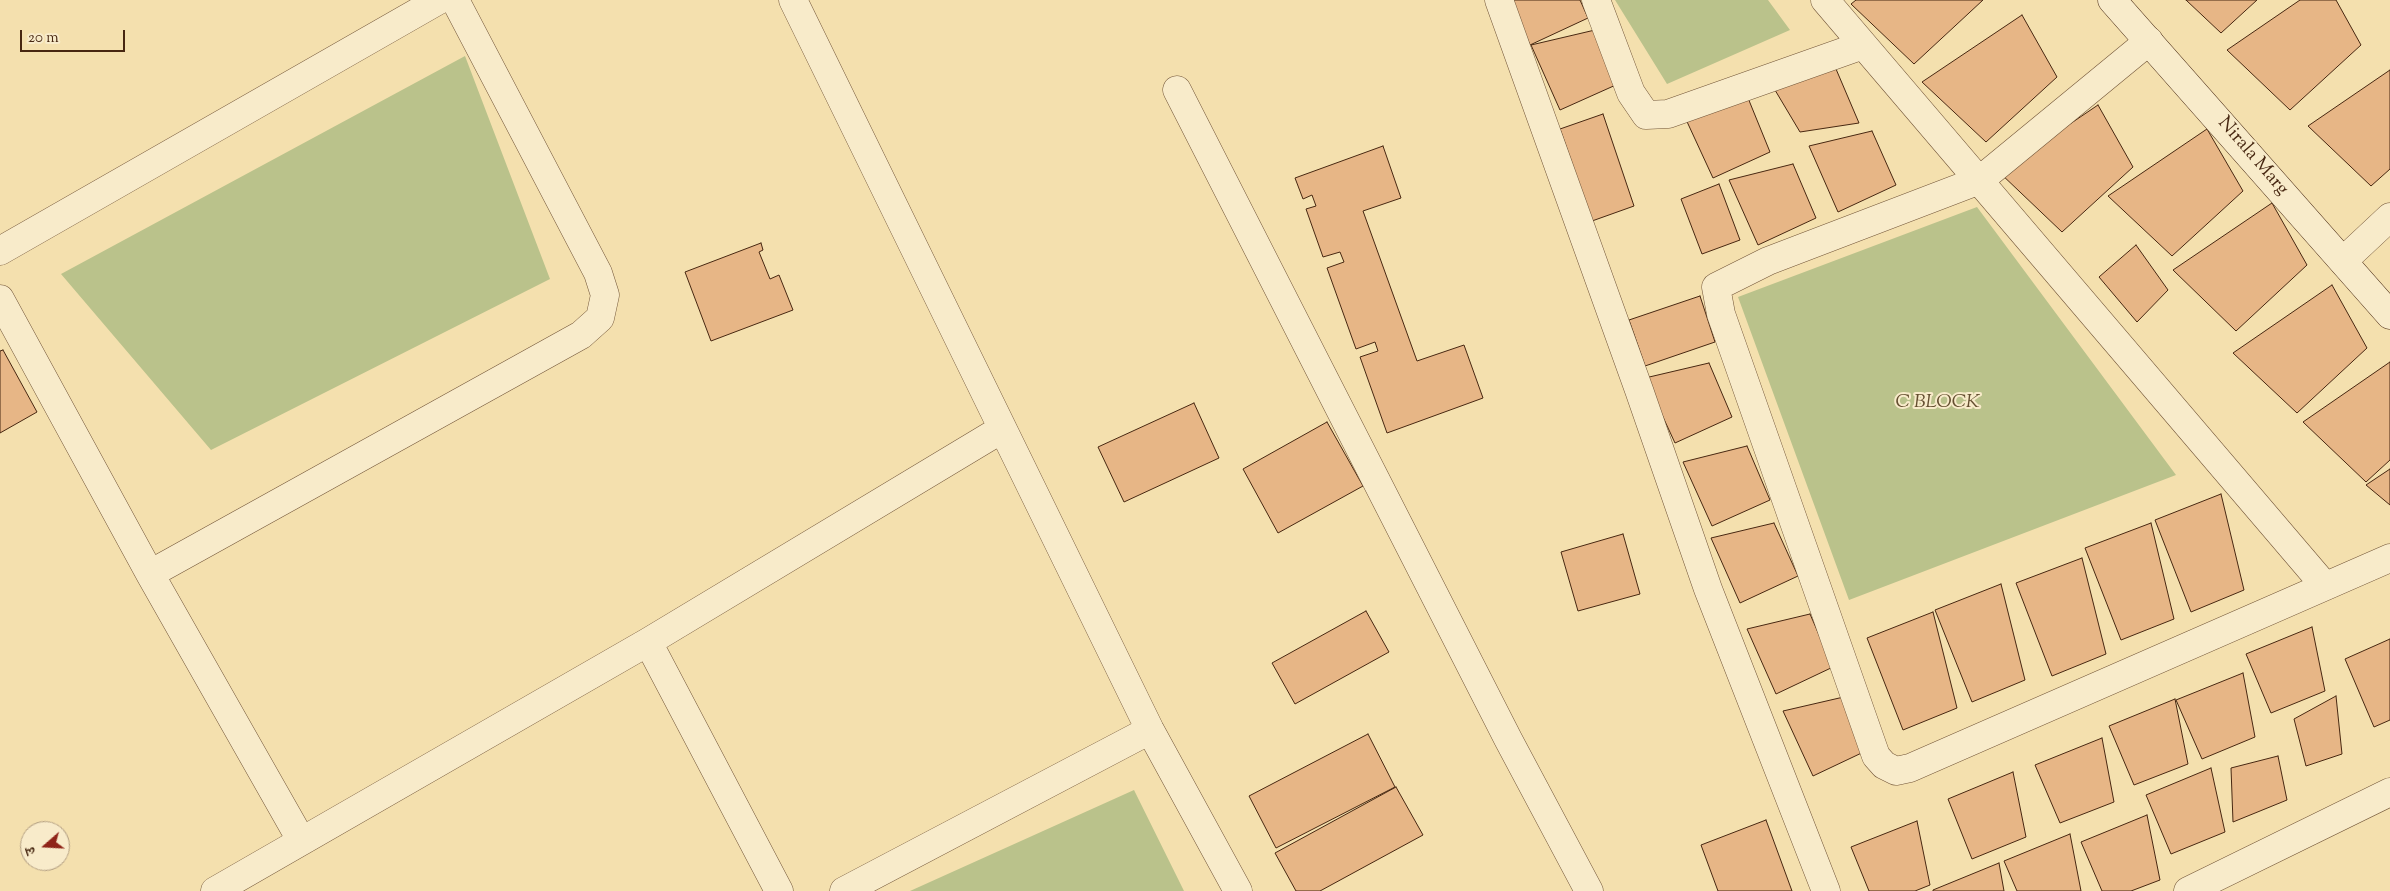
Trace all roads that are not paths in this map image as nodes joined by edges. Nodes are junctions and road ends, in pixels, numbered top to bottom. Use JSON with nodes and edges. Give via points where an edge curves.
{"nodes":[{"id":1,"x":439,"y":0,"type":"edge"},
{"id":2,"x":455,"y":0,"type":"edge"},
{"id":3,"x":793,"y":0,"type":"edge"},
{"id":4,"x":1499,"y":0,"type":"edge"},
{"id":5,"x":1596,"y":0,"type":"edge"},
{"id":6,"x":1825,"y":0,"type":"edge"},
{"id":7,"x":2112,"y":0,"type":"edge"},
{"id":8,"x":2149,"y":41,"type":"junction"},
{"id":9,"x":1864,"y":44,"type":"junction"},
{"id":10,"x":1177,"y":90,"type":"dead end"},
{"id":11,"x":1980,"y":180,"type":"junction"},
{"id":12,"x":2390,"y":217,"type":"edge"},
{"id":13,"x":0,"y":251,"type":"edge"},
{"id":14,"x":2343,"y":260,"type":"junction"},
{"id":15,"x":0,"y":299,"type":"edge"},
{"id":16,"x":2390,"y":315,"type":"edge"},
{"id":17,"x":1002,"y":429,"type":"junction"},
{"id":18,"x":2390,"y":558,"type":"edge"},
{"id":19,"x":150,"y":574,"type":"junction"},
{"id":20,"x":2325,"y":586,"type":"junction"},
{"id":21,"x":648,"y":642,"type":"junction"},
{"id":22,"x":1150,"y":730,"type":"junction"},
{"id":23,"x":2390,"y":792,"type":"edge"},
{"id":24,"x":301,"y":840,"type":"junction"},
{"id":25,"x":215,"y":891,"type":"edge"},
{"id":26,"x":779,"y":891,"type":"edge"},
{"id":27,"x":844,"y":891,"type":"edge"},
{"id":28,"x":1238,"y":891,"type":"edge"},
{"id":29,"x":1589,"y":891,"type":"edge"},
{"id":30,"x":1826,"y":891,"type":"edge"},
{"id":31,"x":2188,"y":891,"type":"edge"}],
"edges":[{"from":1,"to":13,"type":"street"},
{"from":2,"to":19,"type":"street","via":[[598,273],[605,295],[600,318],[582,335]]},
{"from":3,"to":17,"type":"street"},
{"from":4,"to":30,"type":"street","via":[[1708,590]]},
{"from":5,"to":9,"type":"street","via":[[1631,94],[1646,115],[1668,114]]},
{"from":6,"to":9,"type":"street"},
{"from":7,"to":8,"type":"street","name":"Nirala Marg"},
{"from":8,"to":11,"type":"street"},
{"from":8,"to":14,"type":"street","name":"Nirala Marg"},
{"from":9,"to":11,"type":"street"},
{"from":10,"to":29,"type":"street","via":[[1508,739]]},
{"from":11,"to":20,"type":"street"},
{"from":11,"to":20,"type":"street","via":[[1768,261],[1716,287],[1720,314],[1876,756],[1896,771],[1910,768]]},
{"from":12,"to":14,"type":"street"},
{"from":14,"to":16,"type":"street","name":"Nirala Marg"},
{"from":15,"to":19,"type":"street"},
{"from":17,"to":21,"type":"street"},
{"from":17,"to":22,"type":"street"},
{"from":18,"to":20,"type":"street"},
{"from":19,"to":24,"type":"street"},
{"from":21,"to":24,"type":"street"},
{"from":21,"to":26,"type":"street"},
{"from":22,"to":27,"type":"street"},
{"from":22,"to":28,"type":"street"},
{"from":23,"to":31,"type":"street"},
{"from":24,"to":25,"type":"street"}]}
